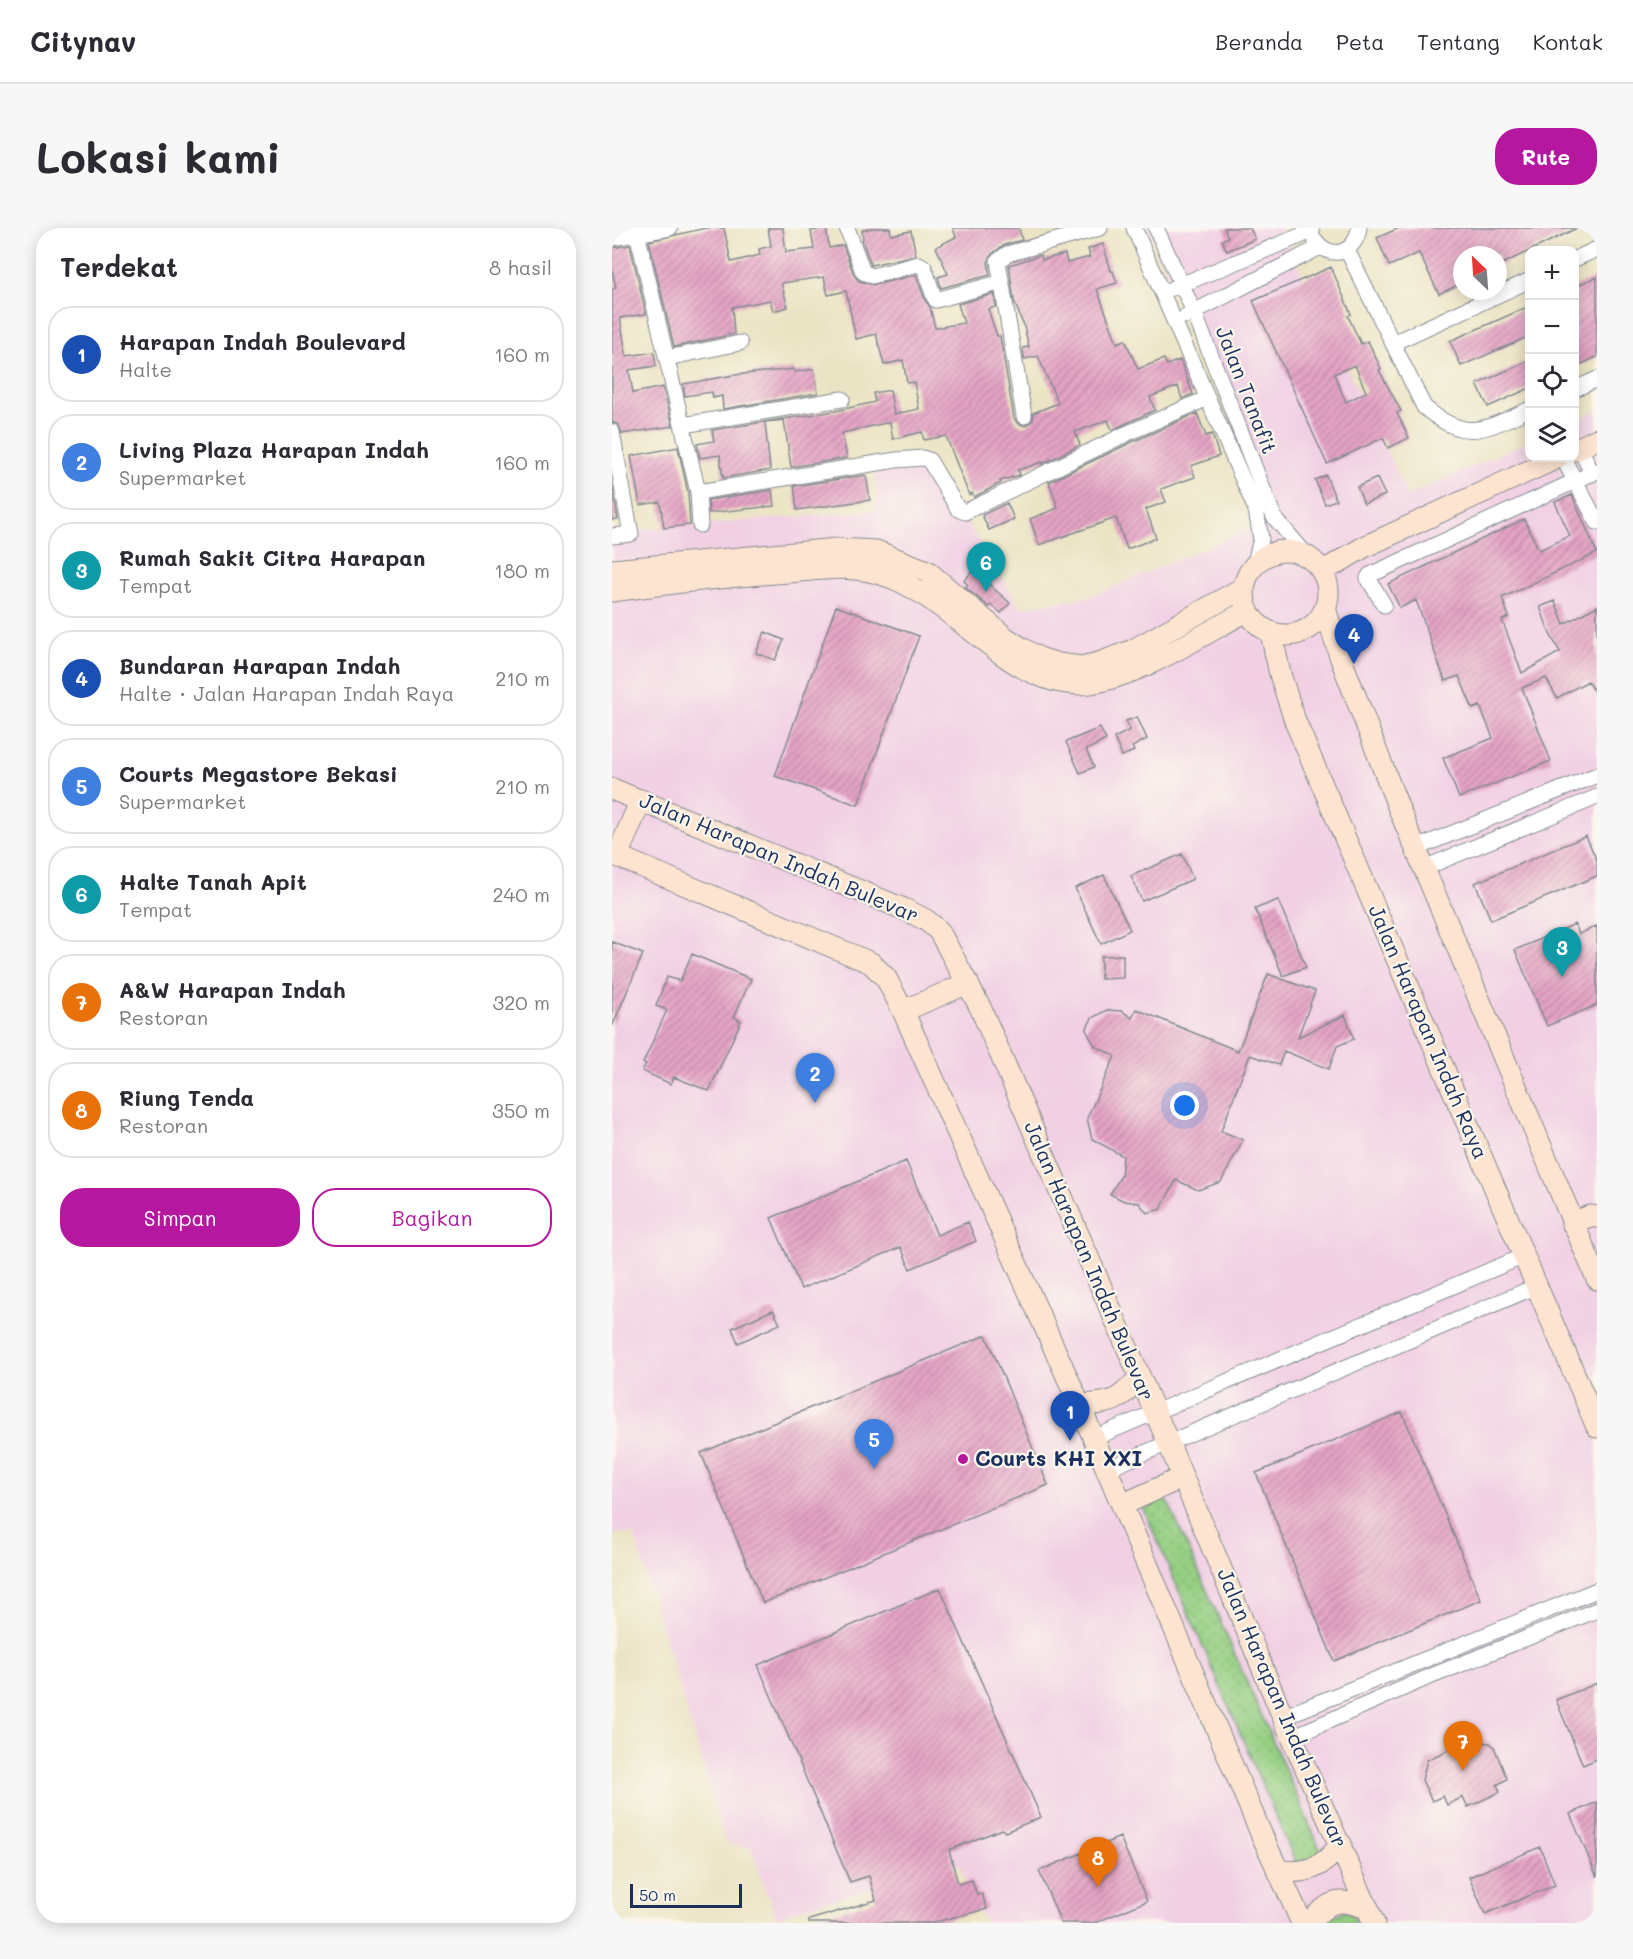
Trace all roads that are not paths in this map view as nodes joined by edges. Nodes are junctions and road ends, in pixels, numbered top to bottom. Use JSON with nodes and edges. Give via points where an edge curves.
{"nodes":[{"id":1,"x":670,"y":228,"type":"edge"},
{"id":2,"x":847,"y":228,"type":"edge"},
{"id":3,"x":1100,"y":228,"type":"edge"},
{"id":4,"x":1134,"y":228,"type":"edge"},
{"id":5,"x":1156,"y":228,"type":"edge"},
{"id":6,"x":1359,"y":228,"type":"edge"},
{"id":7,"x":1312,"y":230,"type":"edge"},
{"id":8,"x":637,"y":231,"type":"edge"},
{"id":9,"x":612,"y":238,"type":"edge"},
{"id":10,"x":1320,"y":247,"type":"junction"},
{"id":11,"x":1597,"y":249,"type":"edge"},
{"id":12,"x":1347,"y":250,"type":"junction"},
{"id":13,"x":1579,"y":257,"type":"edge"},
{"id":14,"x":1002,"y":282,"type":"junction"},
{"id":15,"x":1525,"y":282,"type":"edge"},
{"id":16,"x":1181,"y":285,"type":"junction"},
{"id":17,"x":1162,"y":293,"type":"junction"},
{"id":18,"x":1194,"y":312,"type":"junction"},
{"id":19,"x":1175,"y":321,"type":"junction"},
{"id":20,"x":740,"y":343,"type":"dead end"},
{"id":21,"x":1393,"y":343,"type":"junction"},
{"id":22,"x":668,"y":358,"type":"junction"},
{"id":23,"x":1597,"y":379,"type":"edge"},
{"id":24,"x":1579,"y":387,"type":"edge"},
{"id":25,"x":1208,"y":398,"type":"junction"},
{"id":26,"x":842,"y":399,"type":"dead end"},
{"id":27,"x":1525,"y":411,"type":"edge"},
{"id":28,"x":1024,"y":416,"type":"dead end"},
{"id":29,"x":683,"y":425,"type":"junction"},
{"id":30,"x":612,"y":432,"type":"edge"},
{"id":31,"x":1579,"y":448,"type":"edge"},
{"id":32,"x":1548,"y":462,"type":"edge"},
{"id":33,"x":1578,"y":462,"type":"edge"},
{"id":34,"x":1594,"y":473,"type":"edge"},
{"id":35,"x":1576,"y":481,"type":"junction"},
{"id":36,"x":698,"y":492,"type":"junction"},
{"id":37,"x":1597,"y":522,"type":"edge"},
{"id":38,"x":700,"y":525,"type":"dead end"},
{"id":39,"x":612,"y":536,"type":"edge"},
{"id":40,"x":1316,"y":565,"type":"junction"},
{"id":41,"x":1254,"y":566,"type":"junction"},
{"id":42,"x":612,"y":570,"type":"edge"},
{"id":43,"x":1243,"y":588,"type":"junction"},
{"id":44,"x":612,"y":591,"type":"edge"},
{"id":45,"x":1384,"y":605,"type":"dead end"},
{"id":46,"x":1326,"y":608,"type":"junction"},
{"id":47,"x":1247,"y":610,"type":"junction"},
{"id":48,"x":1271,"y":633,"type":"junction"},
{"id":49,"x":1341,"y":659,"type":"junction"},
{"id":50,"x":1280,"y":674,"type":"junction"},
{"id":51,"x":1593,"y":777,"type":"edge"},
{"id":52,"x":612,"y":789,"type":"edge"},
{"id":53,"x":1597,"y":796,"type":"edge"},
{"id":54,"x":640,"y":802,"type":"junction"},
{"id":55,"x":1416,"y":848,"type":"junction"},
{"id":56,"x":617,"y":852,"type":"edge"},
{"id":57,"x":1424,"y":868,"type":"junction"},
{"id":58,"x":968,"y":983,"type":"junction"},
{"id":59,"x":910,"y":1008,"type":"junction"},
{"id":60,"x":1597,"y":1217,"type":"edge"},
{"id":61,"x":1572,"y":1223,"type":"junction"},
{"id":62,"x":1524,"y":1256,"type":"junction"},
{"id":63,"x":1597,"y":1279,"type":"edge"},
{"id":64,"x":1537,"y":1286,"type":"junction"},
{"id":65,"x":1140,"y":1378,"type":"junction"},
{"id":66,"x":1080,"y":1405,"type":"junction"},
{"id":67,"x":1154,"y":1412,"type":"junction"},
{"id":68,"x":1597,"y":1427,"type":"edge"},
{"id":69,"x":1094,"y":1438,"type":"junction"},
{"id":70,"x":1168,"y":1442,"type":"junction"},
{"id":71,"x":1107,"y":1469,"type":"junction"},
{"id":72,"x":1183,"y":1477,"type":"junction"},
{"id":73,"x":1122,"y":1505,"type":"junction"},
{"id":74,"x":1597,"y":1590,"type":"edge"},
{"id":75,"x":1597,"y":1610,"type":"edge"},
{"id":76,"x":1283,"y":1717,"type":"junction"},
{"id":77,"x":1292,"y":1737,"type":"junction"},
{"id":78,"x":1341,"y":1844,"type":"junction"},
{"id":79,"x":1277,"y":1870,"type":"junction"},
{"id":80,"x":1371,"y":1915,"type":"edge"},
{"id":81,"x":1302,"y":1923,"type":"edge"},
{"id":82,"x":1312,"y":1923,"type":"edge"}],
"edges":[{"from":1,"to":8,"type":"street"},
{"from":2,"to":14,"type":"street","via":[[864,272],[872,276],[919,264],[924,267],[936,300]]},
{"from":3,"to":14,"type":"street","via":[[1002,256],[998,261]]},
{"from":4,"to":17,"type":"street","name":"Jalan Tanafit"},
{"from":5,"to":16,"type":"street","name":"Jalan Tanafit"},
{"from":6,"to":12,"type":"street","via":[[1354,244]]},
{"from":7,"to":10,"type":"street"},
{"from":7,"to":16,"type":"street"},
{"from":8,"to":9,"type":"street"},
{"from":8,"to":22,"type":"street"},
{"from":10,"to":12,"type":"street","via":[[1338,253]]},
{"from":10,"to":18,"type":"street"},
{"from":11,"to":13,"type":"street"},
{"from":12,"to":21,"type":"street"},
{"from":14,"to":28,"type":"street"},
{"from":15,"to":21,"type":"street"},
{"from":16,"to":17,"type":"street"},
{"from":16,"to":18,"type":"street","name":"Jalan Tanafit"},
{"from":17,"to":19,"type":"street","name":"Jalan Tanafit"},
{"from":18,"to":19,"type":"street"},
{"from":18,"to":40,"type":"street","name":"Jalan Tanafit","via":[[1274,518]]},
{"from":19,"to":25,"type":"street","name":"Jalan Tanafit"},
{"from":20,"to":22,"type":"street"},
{"from":21,"to":27,"type":"street","via":[[1424,407],[1442,421],[1478,430]]},
{"from":22,"to":29,"type":"street"},
{"from":23,"to":24,"type":"street"},
{"from":25,"to":36,"type":"street","via":[[965,512],[958,510],[932,463],[923,458]]},
{"from":25,"to":41,"type":"street","name":"Jalan Tanafit","via":[[1256,510],[1261,539]]},
{"from":26,"to":29,"type":"street"},
{"from":29,"to":36,"type":"street"},
{"from":30,"to":39,"type":"street","via":[[631,534]]},
{"from":31,"to":34,"type":"street"},
{"from":32,"to":40,"type":"street"},
{"from":33,"to":35,"type":"street"},
{"from":34,"to":35,"type":"street"},
{"from":35,"to":37,"type":"street"},
{"from":35,"to":45,"type":"street","via":[[1370,575],[1370,584]]},
{"from":36,"to":38,"type":"street"},
{"from":40,"to":41,"type":"street","via":[[1293,552],[1276,552]]},
{"from":40,"to":46,"type":"street","via":[[1328,590]]},
{"from":41,"to":43,"type":"street"},
{"from":42,"to":43,"type":"street","via":[[837,549],[876,551],[927,571],[1023,649],[1059,664],[1081,667],[1133,650]]},
{"from":43,"to":47,"type":"street"},
{"from":44,"to":47,"type":"street","via":[[708,578],[838,568],[868,570],[918,590],[1015,663],[1037,675],[1089,684],[1152,662]]},
{"from":46,"to":48,"type":"street","via":[[1315,624],[1299,633]]},
{"from":46,"to":49,"type":"street"},
{"from":47,"to":48,"type":"street","via":[[1257,624]]},
{"from":48,"to":50,"type":"street","name":"Jalan Harapan Indah Raya"},
{"from":49,"to":50,"type":"street","via":[[1322,642],[1305,642],[1293,646],[1286,654]]},
{"from":49,"to":55,"type":"street"},
{"from":50,"to":62,"type":"street","name":"Jalan Harapan Indah Raya","via":[[1295,721]]},
{"from":51,"to":53,"type":"street"},
{"from":51,"to":55,"type":"street"},
{"from":52,"to":54,"type":"street","name":"Jalan Harapan Indah Bulevar"},
{"from":53,"to":57,"type":"street"},
{"from":54,"to":56,"type":"street"},
{"from":54,"to":58,"type":"street","name":"Jalan Harapan Indah Bulevar","via":[[926,920],[939,932]]},
{"from":55,"to":57,"type":"street"},
{"from":56,"to":59,"type":"street","via":[[872,963]]},
{"from":57,"to":61,"type":"street"},
{"from":58,"to":59,"type":"street"},
{"from":58,"to":65,"type":"street","name":"Jalan Harapan Indah Bulevar"},
{"from":59,"to":66,"type":"street"},
{"from":60,"to":61,"type":"street"},
{"from":61,"to":63,"type":"street"},
{"from":62,"to":64,"type":"street","name":"Jalan Harapan Indah Raya"},
{"from":62,"to":67,"type":"street"},
{"from":64,"to":68,"type":"street","name":"Jalan Harapan Indah Raya"},
{"from":64,"to":70,"type":"street"},
{"from":65,"to":66,"type":"street","via":[[1121,1398]]},
{"from":65,"to":67,"type":"street","name":"Jalan Harapan Indah Bulevar"},
{"from":66,"to":69,"type":"street"},
{"from":67,"to":69,"type":"street"},
{"from":67,"to":70,"type":"street","name":"Jalan Harapan Indah Bulevar"},
{"from":69,"to":71,"type":"street"},
{"from":70,"to":71,"type":"street"},
{"from":70,"to":72,"type":"street","name":"Jalan Harapan Indah Bulevar"},
{"from":71,"to":73,"type":"street"},
{"from":72,"to":73,"type":"street"},
{"from":72,"to":76,"type":"street","name":"Jalan Harapan Indah Bulevar"},
{"from":73,"to":79,"type":"street"},
{"from":74,"to":76,"type":"street"},
{"from":75,"to":77,"type":"street"},
{"from":76,"to":77,"type":"street","name":"Jalan Harapan Indah Bulevar"},
{"from":77,"to":78,"type":"street","name":"Jalan Harapan Indah Bulevar"},
{"from":78,"to":79,"type":"street","via":[[1329,1860],[1312,1868],[1292,1873]]},
{"from":78,"to":80,"type":"street","name":"Jalan Harapan Indah Bulevar"},
{"from":79,"to":81,"type":"street"},
{"from":80,"to":82,"type":"street","via":[[1342,1901],[1331,1903],[1315,1915]]}]}
